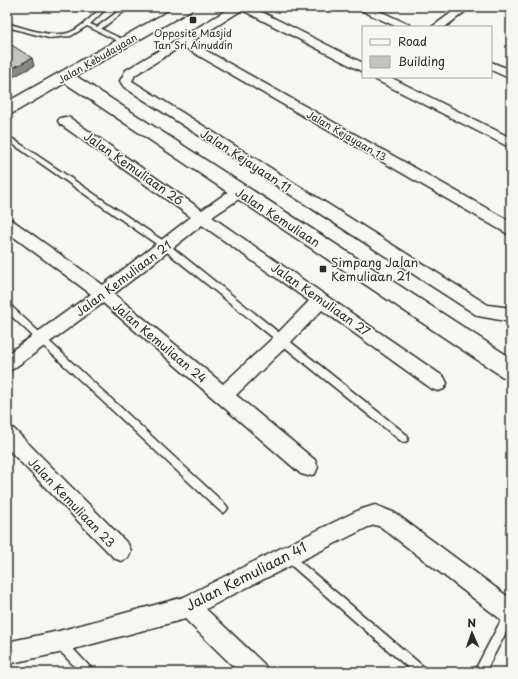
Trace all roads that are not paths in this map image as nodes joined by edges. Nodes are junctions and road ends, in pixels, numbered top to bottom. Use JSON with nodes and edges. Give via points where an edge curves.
{"nodes":[{"id":1,"x":106,"y":7,"type":"edge"},
{"id":2,"x":127,"y":7,"type":"edge"},
{"id":3,"x":186,"y":7,"type":"edge"},
{"id":4,"x":240,"y":7,"type":"edge"},
{"id":5,"x":244,"y":7,"type":"edge"},
{"id":6,"x":362,"y":7,"type":"edge"},
{"id":7,"x":466,"y":7,"type":"edge"},
{"id":8,"x":88,"y":24,"type":"junction"},
{"id":9,"x":10,"y":26,"type":"edge"},
{"id":10,"x":404,"y":26,"type":"edge"},
{"id":11,"x":439,"y":26,"type":"edge"},
{"id":12,"x":98,"y":29,"type":"junction"},
{"id":13,"x":7,"y":32,"type":"edge"},
{"id":14,"x":124,"y":42,"type":"junction"},
{"id":15,"x":183,"y":42,"type":"junction"},
{"id":16,"x":511,"y":60,"type":"edge"},
{"id":17,"x":362,"y":67,"type":"edge"},
{"id":18,"x":501,"y":70,"type":"edge"},
{"id":19,"x":65,"y":76,"type":"junction"},
{"id":20,"x":382,"y":78,"type":"edge"},
{"id":21,"x":7,"y":109,"type":"edge"},
{"id":22,"x":65,"y":121,"type":"dead end"},
{"id":23,"x":8,"y":138,"type":"edge"},
{"id":24,"x":511,"y":144,"type":"edge"},
{"id":25,"x":240,"y":192,"type":"junction"},
{"id":26,"x":203,"y":216,"type":"junction"},
{"id":27,"x":7,"y":224,"type":"edge"},
{"id":28,"x":511,"y":229,"type":"edge"},
{"id":29,"x":165,"y":246,"type":"junction"},
{"id":30,"x":103,"y":294,"type":"junction"},
{"id":31,"x":322,"y":300,"type":"junction"},
{"id":32,"x":7,"y":307,"type":"edge"},
{"id":33,"x":511,"y":315,"type":"edge"},
{"id":34,"x":42,"y":338,"type":"junction"},
{"id":35,"x":282,"y":340,"type":"junction"},
{"id":36,"x":7,"y":364,"type":"edge"},
{"id":37,"x":511,"y":370,"type":"edge"},
{"id":38,"x":438,"y":384,"type":"dead end"},
{"id":39,"x":223,"y":395,"type":"junction"},
{"id":40,"x":7,"y":435,"type":"edge"},
{"id":41,"x":404,"y":438,"type":"dead end"},
{"id":42,"x":308,"y":467,"type":"dead end"},
{"id":43,"x":223,"y":508,"type":"dead end"},
{"id":44,"x":121,"y":552,"type":"dead end"},
{"id":45,"x":286,"y":556,"type":"junction"},
{"id":46,"x":188,"y":607,"type":"junction"},
{"id":47,"x":511,"y":613,"type":"edge"},
{"id":48,"x":59,"y":642,"type":"junction"},
{"id":49,"x":7,"y":653,"type":"edge"},
{"id":50,"x":87,"y":672,"type":"edge"},
{"id":51,"x":256,"y":672,"type":"edge"},
{"id":52,"x":421,"y":672,"type":"edge"},
{"id":53,"x":479,"y":672,"type":"edge"}],
"edges":[{"from":1,"to":8,"type":"lane"},
{"from":2,"to":12,"type":"lane"},
{"from":3,"to":14,"type":"street","name":"Jalan Kebudayaan"},
{"from":4,"to":15,"type":"street","name":"Jalan Kejayaan 11"},
{"from":5,"to":17,"type":"street"},
{"from":6,"to":10,"type":"street"},
{"from":7,"to":11,"type":"street"},
{"from":8,"to":9,"type":"lane","via":[[69,35],[49,36]]},
{"from":8,"to":12,"type":"lane"},
{"from":9,"to":13,"type":"lane"},
{"from":12,"to":14,"type":"lane"},
{"from":14,"to":19,"type":"street","name":"Jalan Kebudayaan"},
{"from":15,"to":28,"type":"street","name":"Jalan Kejayaan 13"},
{"from":15,"to":33,"type":"street","name":"Jalan Kejayaan 11","via":[[130,73],[126,81],[128,84],[484,311]]},
{"from":16,"to":18,"type":"street"},
{"from":19,"to":21,"type":"street","name":"Jalan Kebudayaan"},
{"from":19,"to":25,"type":"street","name":"Jalan Kemuliaan"},
{"from":20,"to":24,"type":"street"},
{"from":22,"to":26,"type":"street","name":"Jalan Kemuliaan 26"},
{"from":23,"to":29,"type":"lane"},
{"from":25,"to":26,"type":"street","name":"Jalan Kemuliaan 21"},
{"from":25,"to":37,"type":"street","name":"Jalan Kemuliaan"},
{"from":26,"to":29,"type":"street","name":"Jalan Kemuliaan 21"},
{"from":26,"to":31,"type":"street","name":"Jalan Kemuliaan 27"},
{"from":27,"to":30,"type":"street","name":"Jalan Kemuliaan 24"},
{"from":29,"to":30,"type":"street","name":"Jalan Kemuliaan 21"},
{"from":29,"to":35,"type":"lane"},
{"from":30,"to":34,"type":"street","name":"Jalan Kemuliaan 21"},
{"from":30,"to":39,"type":"street","name":"Jalan Kemuliaan 24"},
{"from":31,"to":35,"type":"street"},
{"from":31,"to":38,"type":"street","name":"Jalan Kemuliaan 27"},
{"from":32,"to":34,"type":"lane"},
{"from":34,"to":36,"type":"street","name":"Jalan Kemuliaan 21"},
{"from":34,"to":43,"type":"lane"},
{"from":35,"to":39,"type":"street"},
{"from":35,"to":41,"type":"lane"},
{"from":39,"to":42,"type":"street","name":"Jalan Kemuliaan 24"},
{"from":40,"to":44,"type":"street","name":"Jalan Kemuliaan 23"},
{"from":45,"to":46,"type":"street","name":"Jalan Kemuliaan 41"},
{"from":45,"to":47,"type":"street","name":"Jalan Kemuliaan 41","via":[[375,515],[388,520]]},
{"from":45,"to":52,"type":"lane"},
{"from":46,"to":48,"type":"street","name":"Jalan Kemuliaan 41"},
{"from":46,"to":51,"type":"street"},
{"from":47,"to":53,"type":"lane"},
{"from":48,"to":49,"type":"street","name":"Jalan Kemuliaan 41"},
{"from":48,"to":50,"type":"lane"}]}
